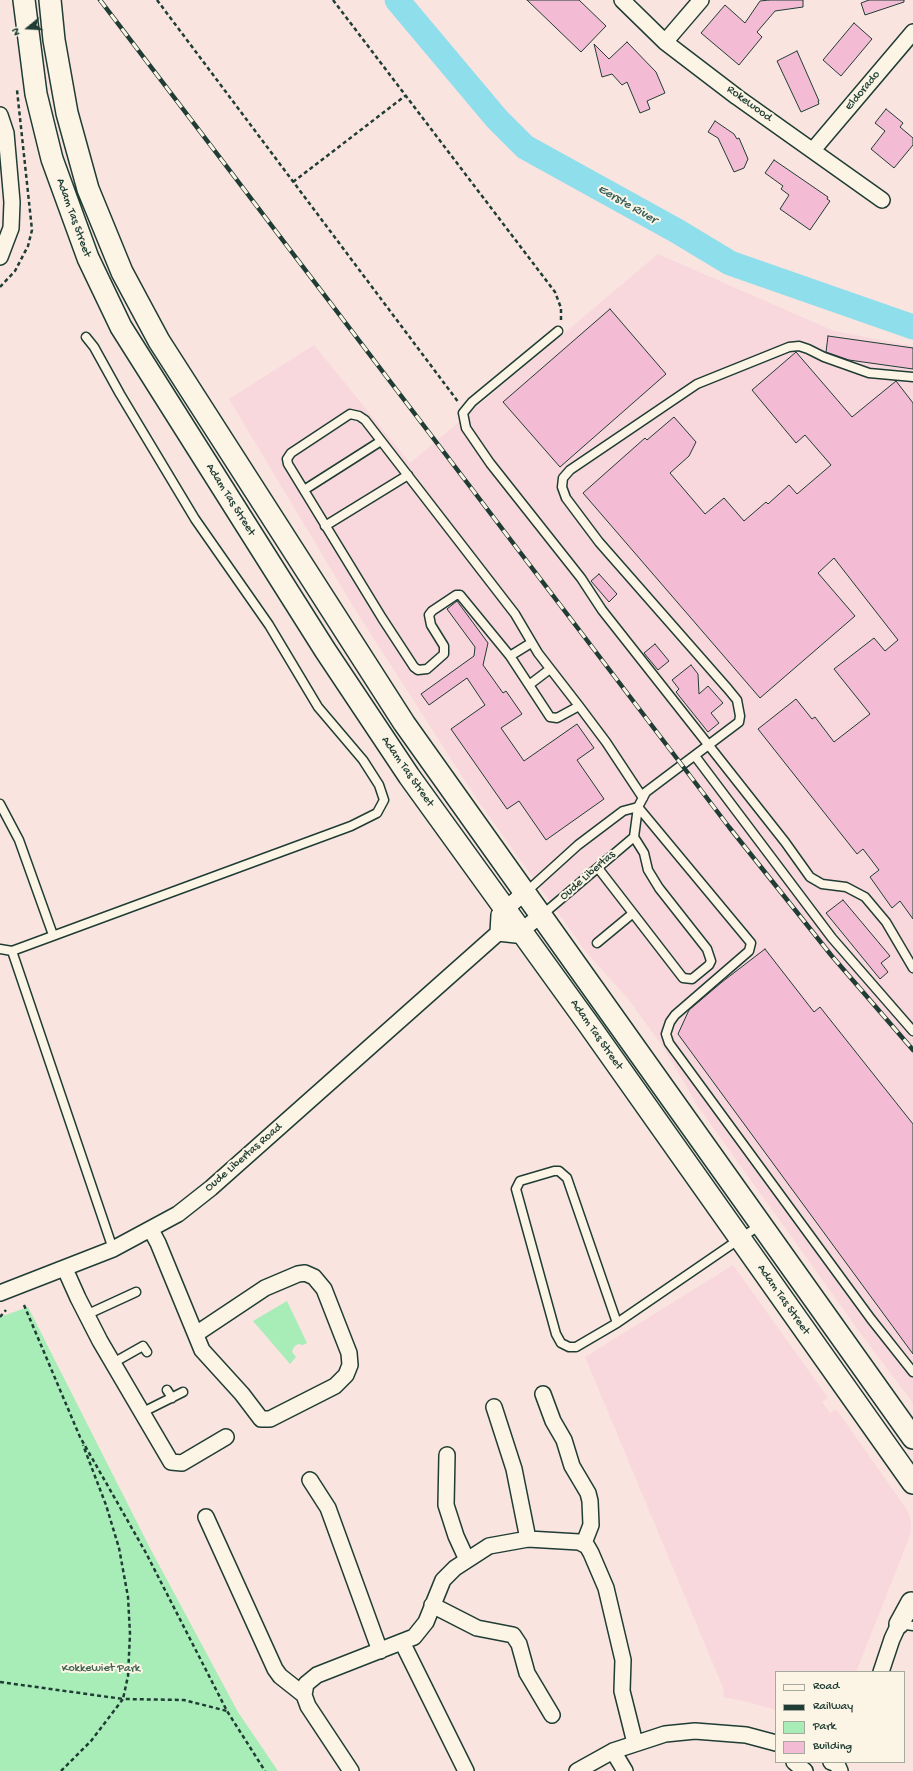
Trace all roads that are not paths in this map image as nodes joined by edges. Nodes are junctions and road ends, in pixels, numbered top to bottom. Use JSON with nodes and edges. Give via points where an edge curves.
{"nodes":[{"id":1,"x":24,"y":0,"type":"edge"},
{"id":2,"x":50,"y":0,"type":"edge"},
{"id":3,"x":622,"y":0,"type":"edge"},
{"id":4,"x":701,"y":0,"type":"edge"},
{"id":5,"x":913,"y":32,"type":"edge"},
{"id":6,"x":665,"y":42,"type":"junction"},
{"id":7,"x":0,"y":115,"type":"edge"},
{"id":8,"x":813,"y":150,"type":"junction"},
{"id":9,"x":882,"y":200,"type":"dead end"},
{"id":10,"x":0,"y":257,"type":"edge"},
{"id":11,"x":558,"y":331,"type":"road end"},
{"id":12,"x":86,"y":337,"type":"dead end"},
{"id":13,"x":913,"y":377,"type":"edge"},
{"id":14,"x":381,"y":441,"type":"junction"},
{"id":15,"x":408,"y":475,"type":"junction"},
{"id":16,"x":304,"y":490,"type":"junction"},
{"id":17,"x":326,"y":526,"type":"junction"},
{"id":18,"x":531,"y":643,"type":"junction"},
{"id":19,"x":510,"y":656,"type":"junction"},
{"id":20,"x":550,"y":669,"type":"junction"},
{"id":21,"x":529,"y":684,"type":"junction"},
{"id":22,"x":579,"y":706,"type":"junction"},
{"id":23,"x":709,"y":746,"type":"junction"},
{"id":24,"x":695,"y":756,"type":"junction"},
{"id":25,"x":643,"y":798,"type":"junction"},
{"id":26,"x":0,"y":804,"type":"edge"},
{"id":27,"x":638,"y":807,"type":"junction"},
{"id":28,"x":634,"y":837,"type":"junction"},
{"id":29,"x":598,"y":868,"type":"junction"},
{"id":30,"x":524,"y":893,"type":"junction"},
{"id":31,"x":505,"y":910,"type":"junction"},
{"id":32,"x":632,"y":914,"type":"junction"},
{"id":33,"x":541,"y":915,"type":"junction"},
{"id":34,"x":520,"y":931,"type":"junction"},
{"id":35,"x":498,"y":933,"type":"junction"},
{"id":36,"x":53,"y":934,"type":"junction"},
{"id":37,"x":596,"y":942,"type":"dead end"},
{"id":38,"x":0,"y":950,"type":"edge"},
{"id":39,"x":12,"y":951,"type":"junction"},
{"id":40,"x":913,"y":968,"type":"edge"},
{"id":41,"x":913,"y":1031,"type":"edge"},
{"id":42,"x":761,"y":1224,"type":"junction"},
{"id":43,"x":151,"y":1230,"type":"junction"},
{"id":44,"x":740,"y":1240,"type":"junction"},
{"id":45,"x":113,"y":1249,"type":"junction"},
{"id":46,"x":65,"y":1269,"type":"junction"},
{"id":47,"x":136,"y":1292,"type":"dead end"},
{"id":48,"x":0,"y":1293,"type":"edge"},
{"id":49,"x":86,"y":1315,"type":"junction"},
{"id":50,"x":617,"y":1323,"type":"junction"},
{"id":51,"x":196,"y":1334,"type":"junction"},
{"id":52,"x":147,"y":1352,"type":"dead end"},
{"id":53,"x":112,"y":1363,"type":"junction"},
{"id":54,"x":913,"y":1372,"type":"edge"},
{"id":55,"x":167,"y":1390,"type":"dead end"},
{"id":56,"x":183,"y":1392,"type":"dead end"},
{"id":57,"x":543,"y":1394,"type":"dead end"},
{"id":58,"x":172,"y":1398,"type":"junction"},
{"id":59,"x":494,"y":1407,"type":"dead end"},
{"id":60,"x":142,"y":1413,"type":"junction"},
{"id":61,"x":226,"y":1437,"type":"dead end"},
{"id":62,"x":913,"y":1438,"type":"edge"},
{"id":63,"x":447,"y":1455,"type":"dead end"},
{"id":64,"x":310,"y":1480,"type":"dead end"},
{"id":65,"x":913,"y":1483,"type":"edge"},
{"id":66,"x":206,"y":1516,"type":"dead end"},
{"id":67,"x":528,"y":1540,"type":"junction"},
{"id":68,"x":584,"y":1543,"type":"junction"},
{"id":69,"x":467,"y":1560,"type":"junction"},
{"id":70,"x":912,"y":1602,"type":"dead end"},
{"id":71,"x":432,"y":1605,"type":"junction"},
{"id":72,"x":906,"y":1625,"type":"edge"},
{"id":73,"x":402,"y":1642,"type":"junction"},
{"id":74,"x":380,"y":1651,"type":"junction"},
{"id":75,"x":881,"y":1671,"type":"edge"},
{"id":76,"x":304,"y":1695,"type":"junction"},
{"id":77,"x":552,"y":1715,"type":"dead end"},
{"id":78,"x":635,"y":1743,"type":"junction"},
{"id":79,"x":774,"y":1744,"type":"edge"},
{"id":80,"x":613,"y":1751,"type":"junction"},
{"id":81,"x":795,"y":1763,"type":"edge"},
{"id":82,"x":351,"y":1771,"type":"edge"},
{"id":83,"x":466,"y":1771,"type":"edge"},
{"id":84,"x":577,"y":1771,"type":"edge"},
{"id":85,"x":625,"y":1771,"type":"edge"},
{"id":86,"x":805,"y":1771,"type":"edge"}],
"edges":[{"from":1,"to":31,"type":"main road","name":"Adam Tas Street","via":[[36,94],[52,159],[88,258],[121,327],[349,686],[409,776]]},
{"from":2,"to":30,"type":"main road","name":"Adam Tas Street","via":[[58,68],[73,138],[88,189],[140,308],[404,723]]},
{"from":3,"to":6,"type":"street","name":"Rokewood"},
{"from":4,"to":6,"type":"street"},
{"from":5,"to":8,"type":"street","name":"Eldorado"},
{"from":6,"to":8,"type":"street","name":"Rokewood"},
{"from":7,"to":10,"type":"street","via":[[6,133],[12,202],[11,228]]},
{"from":8,"to":9,"type":"street","name":"Rokewood"},
{"from":11,"to":23,"type":"lane","via":[[472,402],[463,413],[466,428],[602,610]]},
{"from":12,"to":36,"type":"lane","via":[[195,519],[270,625],[318,707],[370,769],[384,800],[377,813],[351,826]]},
{"from":13,"to":23,"type":"lane","via":[[869,373],[799,346],[789,347],[697,384],[570,470],[563,478],[562,487],[566,498],[599,542],[737,700],[739,722]]},
{"from":14,"to":15,"type":"lane"},
{"from":14,"to":16,"type":"lane"},
{"from":14,"to":16,"type":"lane","via":[[365,420],[350,414],[289,456],[288,464]]},
{"from":15,"to":17,"type":"lane"},
{"from":15,"to":18,"type":"lane","via":[[511,608]]},
{"from":16,"to":17,"type":"lane"},
{"from":17,"to":19,"type":"lane","via":[[394,637],[418,670],[427,669],[444,654],[444,646],[431,625],[429,615],[456,595],[464,598]]},
{"from":18,"to":19,"type":"lane"},
{"from":18,"to":20,"type":"lane"},
{"from":19,"to":21,"type":"lane"},
{"from":20,"to":21,"type":"lane"},
{"from":20,"to":22,"type":"lane"},
{"from":21,"to":22,"type":"lane","via":[[550,718],[557,718]]},
{"from":22,"to":25,"type":"lane"},
{"from":23,"to":24,"type":"lane"},
{"from":23,"to":40,"type":"lane","via":[[810,877],[822,884],[846,887],[865,897],[886,922]]},
{"from":24,"to":25,"type":"lane","via":[[646,792]]},
{"from":24,"to":41,"type":"lane","via":[[832,938]]},
{"from":25,"to":27,"type":"lane"},
{"from":26,"to":36,"type":"lane","via":[[19,840]]},
{"from":27,"to":28,"type":"lane"},
{"from":27,"to":30,"type":"lane","via":[[623,810],[578,845]]},
{"from":27,"to":54,"type":"lane","via":[[751,943],[750,951],[675,1015],[666,1034],[669,1043],[871,1319]]},
{"from":28,"to":29,"type":"lane","name":"Oude Libertas"},
{"from":28,"to":32,"type":"lane","via":[[659,888],[707,949],[711,961],[709,965],[692,979],[683,978]]},
{"from":29,"to":32,"type":"lane"},
{"from":29,"to":33,"type":"lane","name":"Oude Libertas"},
{"from":30,"to":31,"type":"street"},
{"from":30,"to":33,"type":"main road","name":"Adam Tas Street"},
{"from":31,"to":34,"type":"main road","name":"Adam Tas Street"},
{"from":31,"to":35,"type":"street","via":[[499,915]]},
{"from":32,"to":37,"type":"lane"},
{"from":33,"to":34,"type":"street"},
{"from":33,"to":42,"type":"main road","name":"Adam Tas Street"},
{"from":34,"to":35,"type":"street","via":[[516,935]]},
{"from":34,"to":44,"type":"main road","name":"Adam Tas Street"},
{"from":35,"to":43,"type":"street","name":"Oude Libertas Road","via":[[211,1188],[178,1214]]},
{"from":36,"to":39,"type":"lane"},
{"from":38,"to":39,"type":"lane"},
{"from":39,"to":45,"type":"lane"},
{"from":42,"to":44,"type":"lane"},
{"from":42,"to":62,"type":"main road","name":"Adam Tas Street"},
{"from":43,"to":45,"type":"street","name":"Oude Libertas Road"},
{"from":43,"to":51,"type":"street"},
{"from":44,"to":50,"type":"lane"},
{"from":44,"to":65,"type":"main road","name":"Adam Tas Street"},
{"from":45,"to":46,"type":"street","name":"Oude Libertas Road"},
{"from":46,"to":48,"type":"street","name":"Oude Libertas Road"},
{"from":46,"to":49,"type":"street"},
{"from":47,"to":49,"type":"lane"},
{"from":49,"to":53,"type":"street"},
{"from":50,"to":50,"type":"lane","via":[[576,1347],[564,1346],[558,1338],[516,1189],[520,1181],[554,1171],[559,1171],[567,1178]]},
{"from":51,"to":51,"type":"street","via":[[205,1355],[242,1394],[259,1418],[264,1420],[335,1386],[346,1375],[350,1365],[349,1353],[324,1289],[314,1277],[305,1273],[265,1288]]},
{"from":52,"to":53,"type":"lane","via":[[143,1346]]},
{"from":53,"to":60,"type":"street"},
{"from":55,"to":58,"type":"lane"},
{"from":56,"to":58,"type":"lane"},
{"from":57,"to":68,"type":"street","via":[[553,1421],[564,1440],[572,1466],[588,1493],[591,1525]]},
{"from":58,"to":60,"type":"lane"},
{"from":59,"to":67,"type":"street","via":[[514,1469]]},
{"from":60,"to":61,"type":"street","via":[[167,1458],[174,1464],[182,1463]]},
{"from":63,"to":69,"type":"street","via":[[446,1505]]},
{"from":64,"to":74,"type":"street","via":[[328,1508]]},
{"from":66,"to":76,"type":"street","via":[[275,1669]]},
{"from":67,"to":68,"type":"street"},
{"from":67,"to":69,"type":"street","via":[[489,1546]]},
{"from":68,"to":78,"type":"street","via":[[606,1588],[623,1660],[622,1691]]},
{"from":69,"to":71,"type":"street","via":[[443,1580]]},
{"from":70,"to":72,"type":"street"},
{"from":71,"to":73,"type":"street","via":[[419,1633]]},
{"from":71,"to":77,"type":"street","via":[[477,1628],[512,1635],[519,1644],[527,1673]]},
{"from":72,"to":75,"type":"street","via":[[892,1639]]},
{"from":73,"to":74,"type":"street"},
{"from":73,"to":83,"type":"street"},
{"from":74,"to":76,"type":"street","via":[[312,1677],[306,1684]]},
{"from":76,"to":82,"type":"street","via":[[313,1716]]},
{"from":78,"to":79,"type":"street","via":[[665,1734],[695,1731],[746,1735]]},
{"from":78,"to":80,"type":"street"},
{"from":80,"to":84,"type":"street"},
{"from":80,"to":85,"type":"street"},
{"from":81,"to":86,"type":"street"}]}
